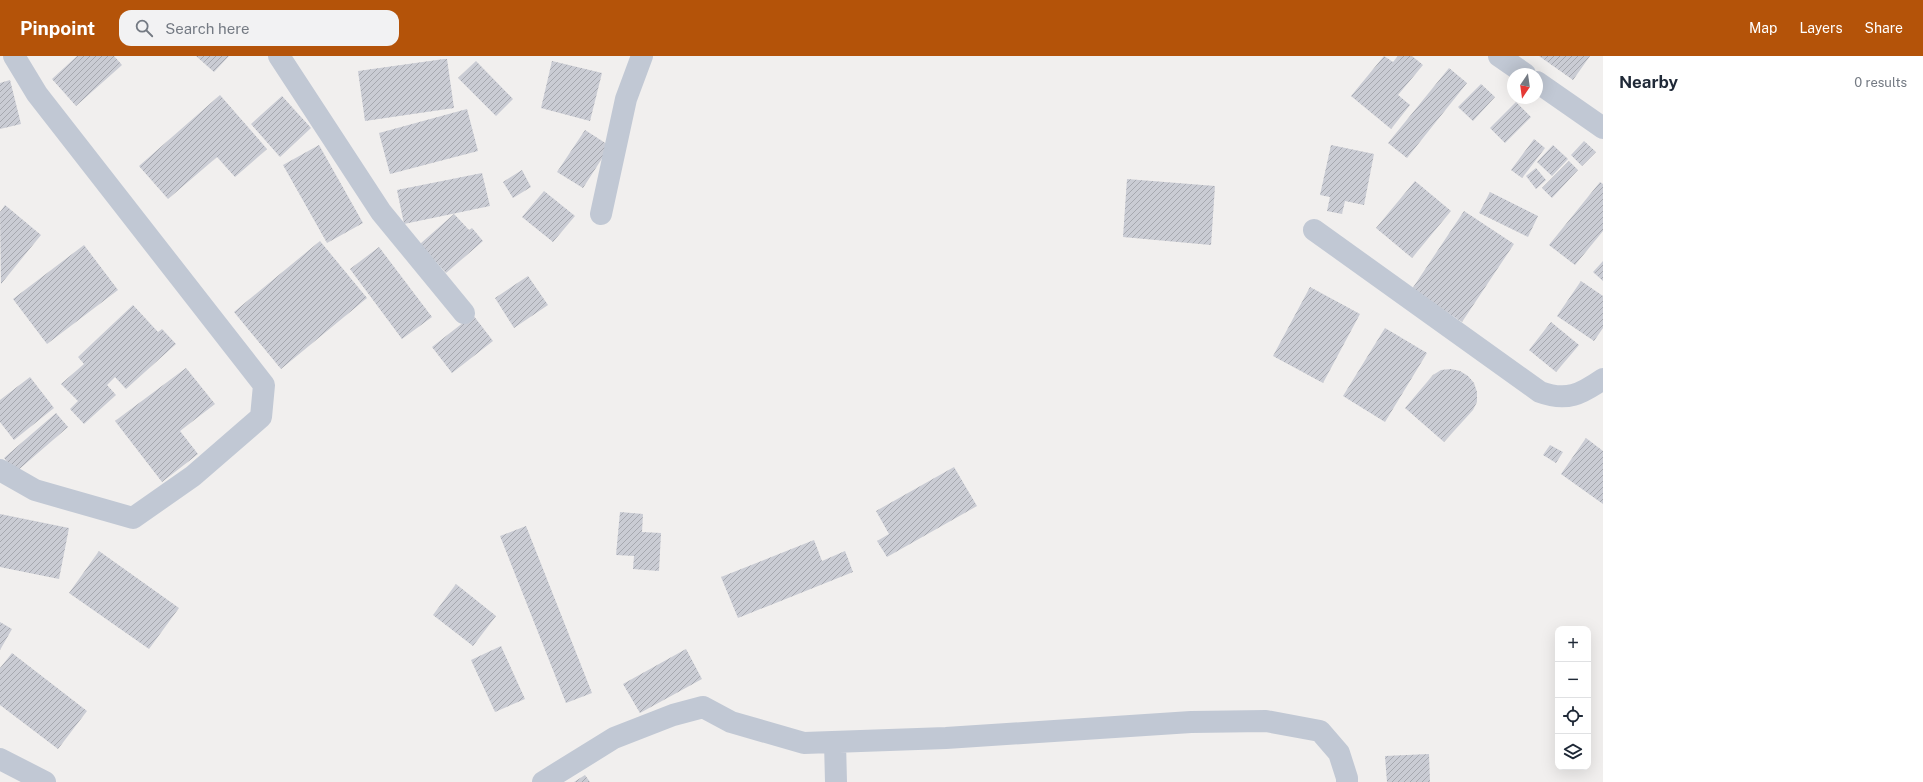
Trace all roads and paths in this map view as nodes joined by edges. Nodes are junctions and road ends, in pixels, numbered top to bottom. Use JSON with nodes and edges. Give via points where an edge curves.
{"nodes":[{"id":1,"x":14,"y":56,"type":"edge"},
{"id":2,"x":279,"y":56,"type":"edge"},
{"id":3,"x":642,"y":56,"type":"edge"},
{"id":4,"x":1498,"y":56,"type":"edge"},
{"id":5,"x":1516,"y":68,"type":"edge"},
{"id":6,"x":1543,"y":86,"type":"edge"},
{"id":7,"x":1603,"y":128,"type":"edge"},
{"id":8,"x":602,"y":214,"type":"dead end"},
{"id":9,"x":1314,"y":230,"type":"dead end"},
{"id":10,"x":464,"y":313,"type":"dead end"},
{"id":11,"x":1603,"y":379,"type":"edge"},
{"id":12,"x":0,"y":470,"type":"edge"},
{"id":13,"x":835,"y":742,"type":"junction"},
{"id":14,"x":0,"y":759,"type":"edge"},
{"id":15,"x":45,"y":782,"type":"edge"},
{"id":16,"x":543,"y":782,"type":"edge"},
{"id":17,"x":836,"y":782,"type":"edge"},
{"id":18,"x":1347,"y":782,"type":"edge"}],
"edges":[{"from":1,"to":12,"type":"street","via":[[37,94],[264,385],[261,417],[193,476],[133,518],[35,490]]},
{"from":2,"to":10,"type":"street","via":[[381,212]]},
{"from":3,"to":8,"type":"street","via":[[626,99]]},
{"from":4,"to":5,"type":"street"},
{"from":6,"to":7,"type":"street"},
{"from":9,"to":11,"type":"street","via":[[1540,392],[1553,397],[1568,397],[1583,392]]},
{"from":13,"to":16,"type":"street","via":[[804,743],[731,722],[703,707],[673,715],[614,738]]},
{"from":13,"to":17,"type":"street"},
{"from":13,"to":18,"type":"street","via":[[946,738],[1191,722],[1266,721],[1320,731],[1339,753]]},
{"from":14,"to":15,"type":"street"}]}
